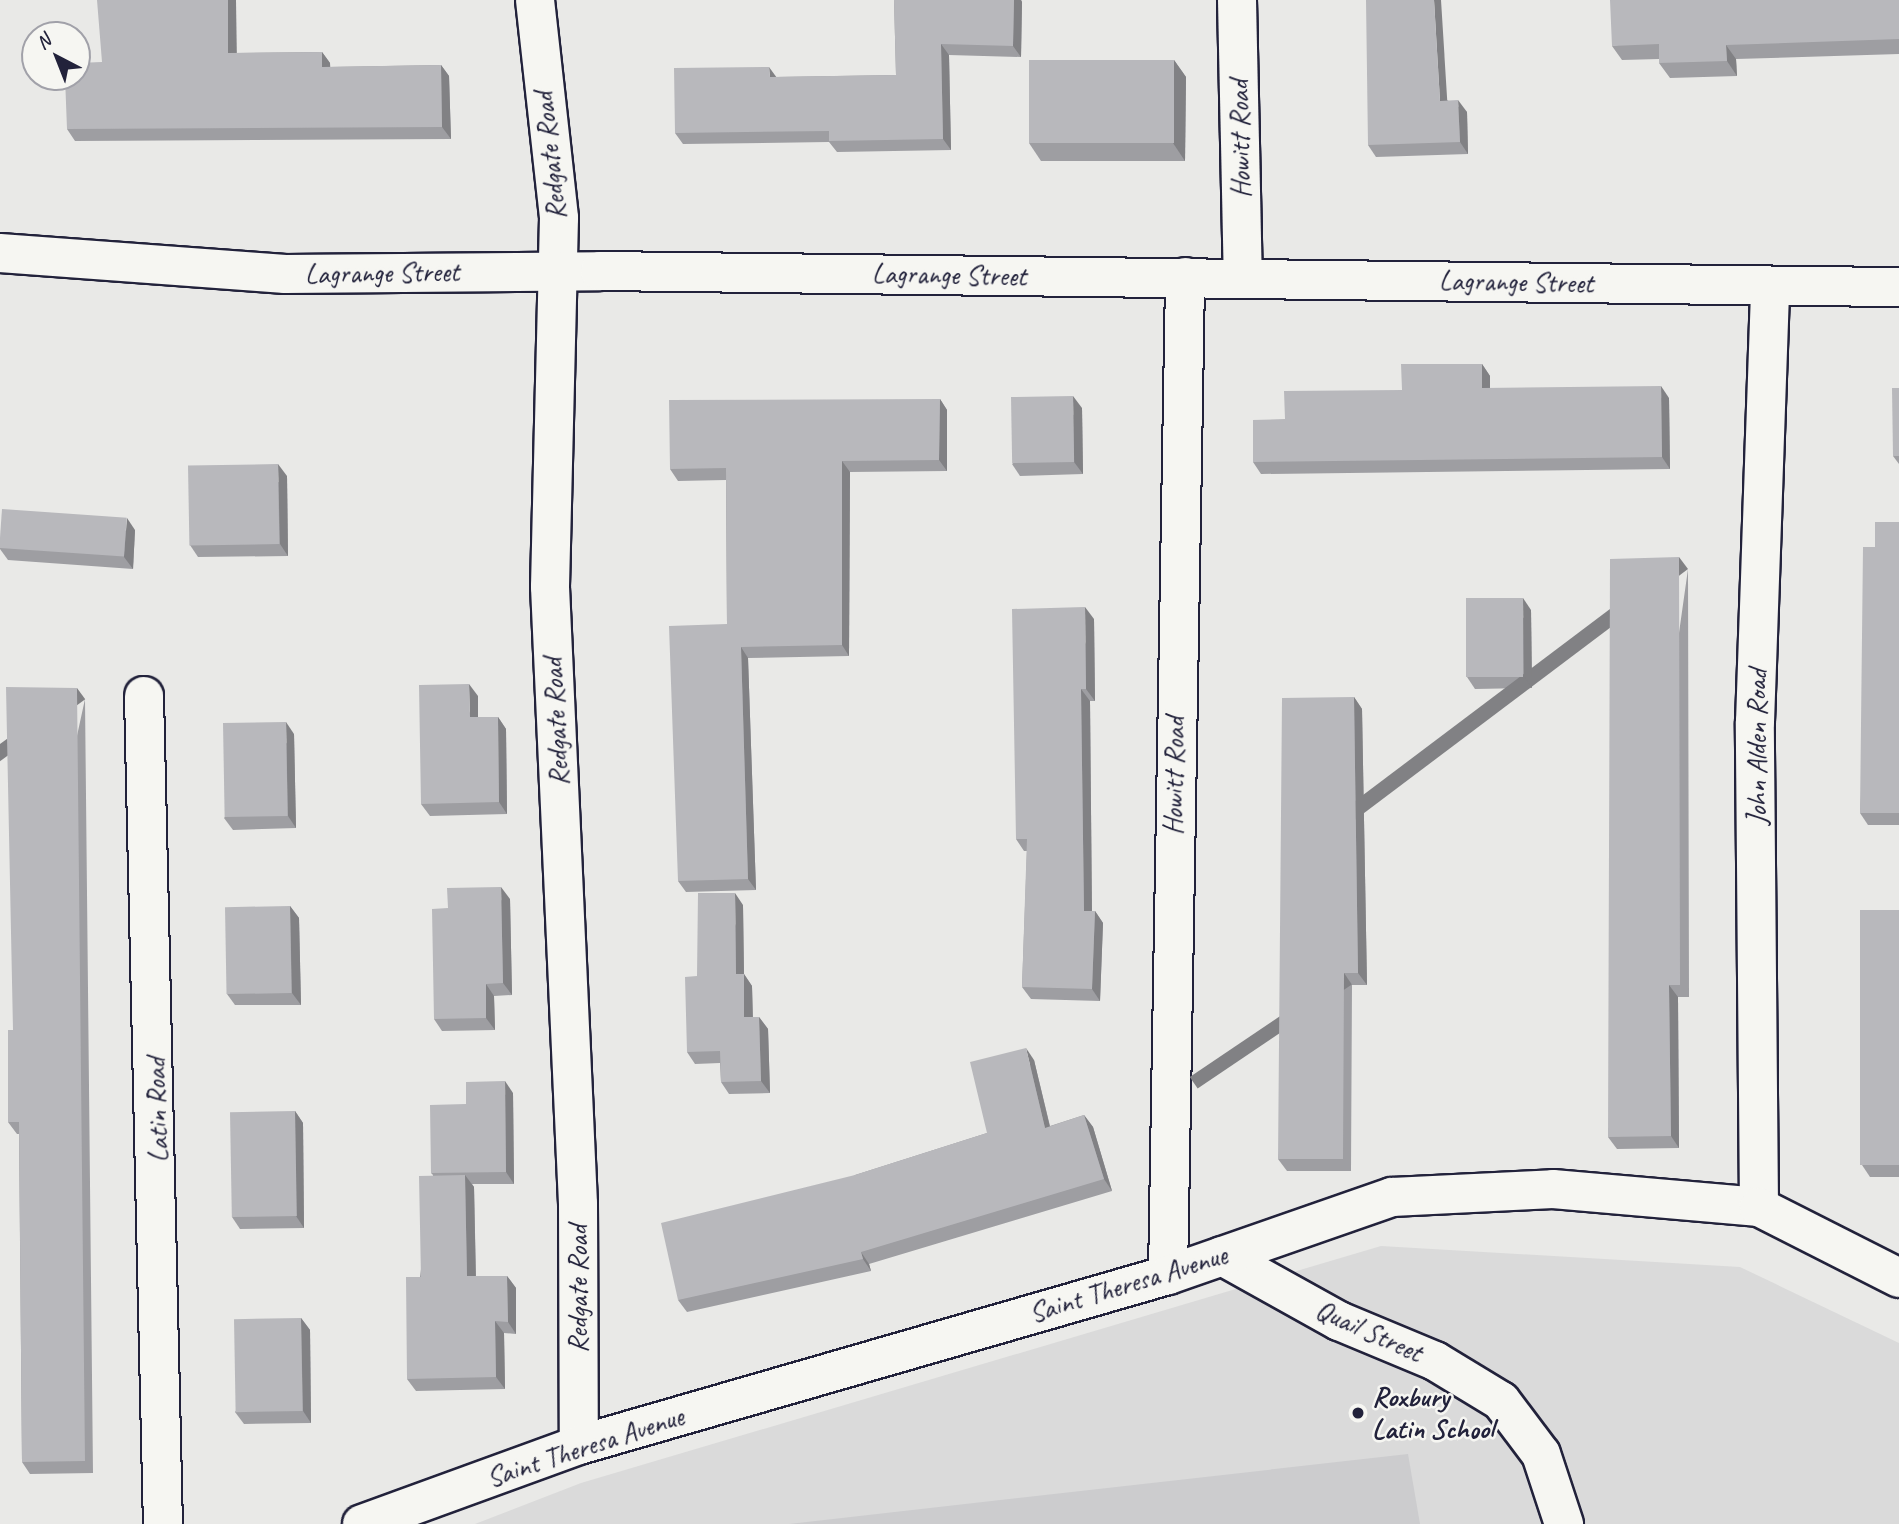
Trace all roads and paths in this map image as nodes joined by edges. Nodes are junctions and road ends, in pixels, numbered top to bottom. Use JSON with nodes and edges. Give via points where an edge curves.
{"nodes":[{"id":1,"x":535,"y":0,"type":"edge"},
{"id":2,"x":1237,"y":0,"type":"edge"},
{"id":3,"x":0,"y":253,"type":"edge"},
{"id":4,"x":556,"y":273,"type":"junction"},
{"id":5,"x":1185,"y":277,"type":"junction"},
{"id":6,"x":1243,"y":277,"type":"junction"},
{"id":7,"x":1899,"y":286,"type":"edge"},
{"id":8,"x":1770,"y":287,"type":"junction"},
{"id":9,"x":144,"y":696,"type":"dead end"},
{"id":10,"x":1759,"y":1207,"type":"junction"},
{"id":11,"x":1223,"y":1256,"type":"junction"},
{"id":12,"x":1168,"y":1275,"type":"junction"},
{"id":13,"x":1899,"y":1278,"type":"edge"},
{"id":14,"x":579,"y":1445,"type":"junction"},
{"id":15,"x":163,"y":1524,"type":"edge"},
{"id":16,"x":362,"y":1524,"type":"edge"},
{"id":17,"x":1564,"y":1524,"type":"edge"}],
"edges":[{"from":1,"to":4,"type":"street","name":"Redgate Road","via":[[559,218]]},
{"from":2,"to":6,"type":"street","name":"Howitt Road"},
{"from":3,"to":4,"type":"street","name":"Lagrange Street","via":[[285,274]]},
{"from":4,"to":5,"type":"street","name":"Lagrange Street"},
{"from":4,"to":14,"type":"street","name":"Redgate Road","via":[[550,587],[578,1204]]},
{"from":5,"to":6,"type":"street","name":"Lagrange Street"},
{"from":5,"to":12,"type":"street","name":"Howitt Road"},
{"from":6,"to":8,"type":"street","name":"Lagrange Street"},
{"from":7,"to":8,"type":"street","name":"Lagrange Street"},
{"from":8,"to":10,"type":"street","name":"John Alden Road","via":[[1755,722]]},
{"from":9,"to":15,"type":"street","name":"Latin Road"},
{"from":10,"to":11,"type":"street","name":"Saint Theresa Avenue","via":[[1553,1189],[1392,1197]]},
{"from":10,"to":13,"type":"street","name":"Saint Theresa Avenue"},
{"from":11,"to":12,"type":"street","name":"Saint Theresa Avenue"},
{"from":11,"to":17,"type":"street","name":"Quail Street","via":[[1339,1321],[1435,1360],[1501,1401],[1541,1454]]},
{"from":12,"to":14,"type":"street","name":"Saint Theresa Avenue"},
{"from":14,"to":16,"type":"street","name":"Saint Theresa Avenue"}]}
